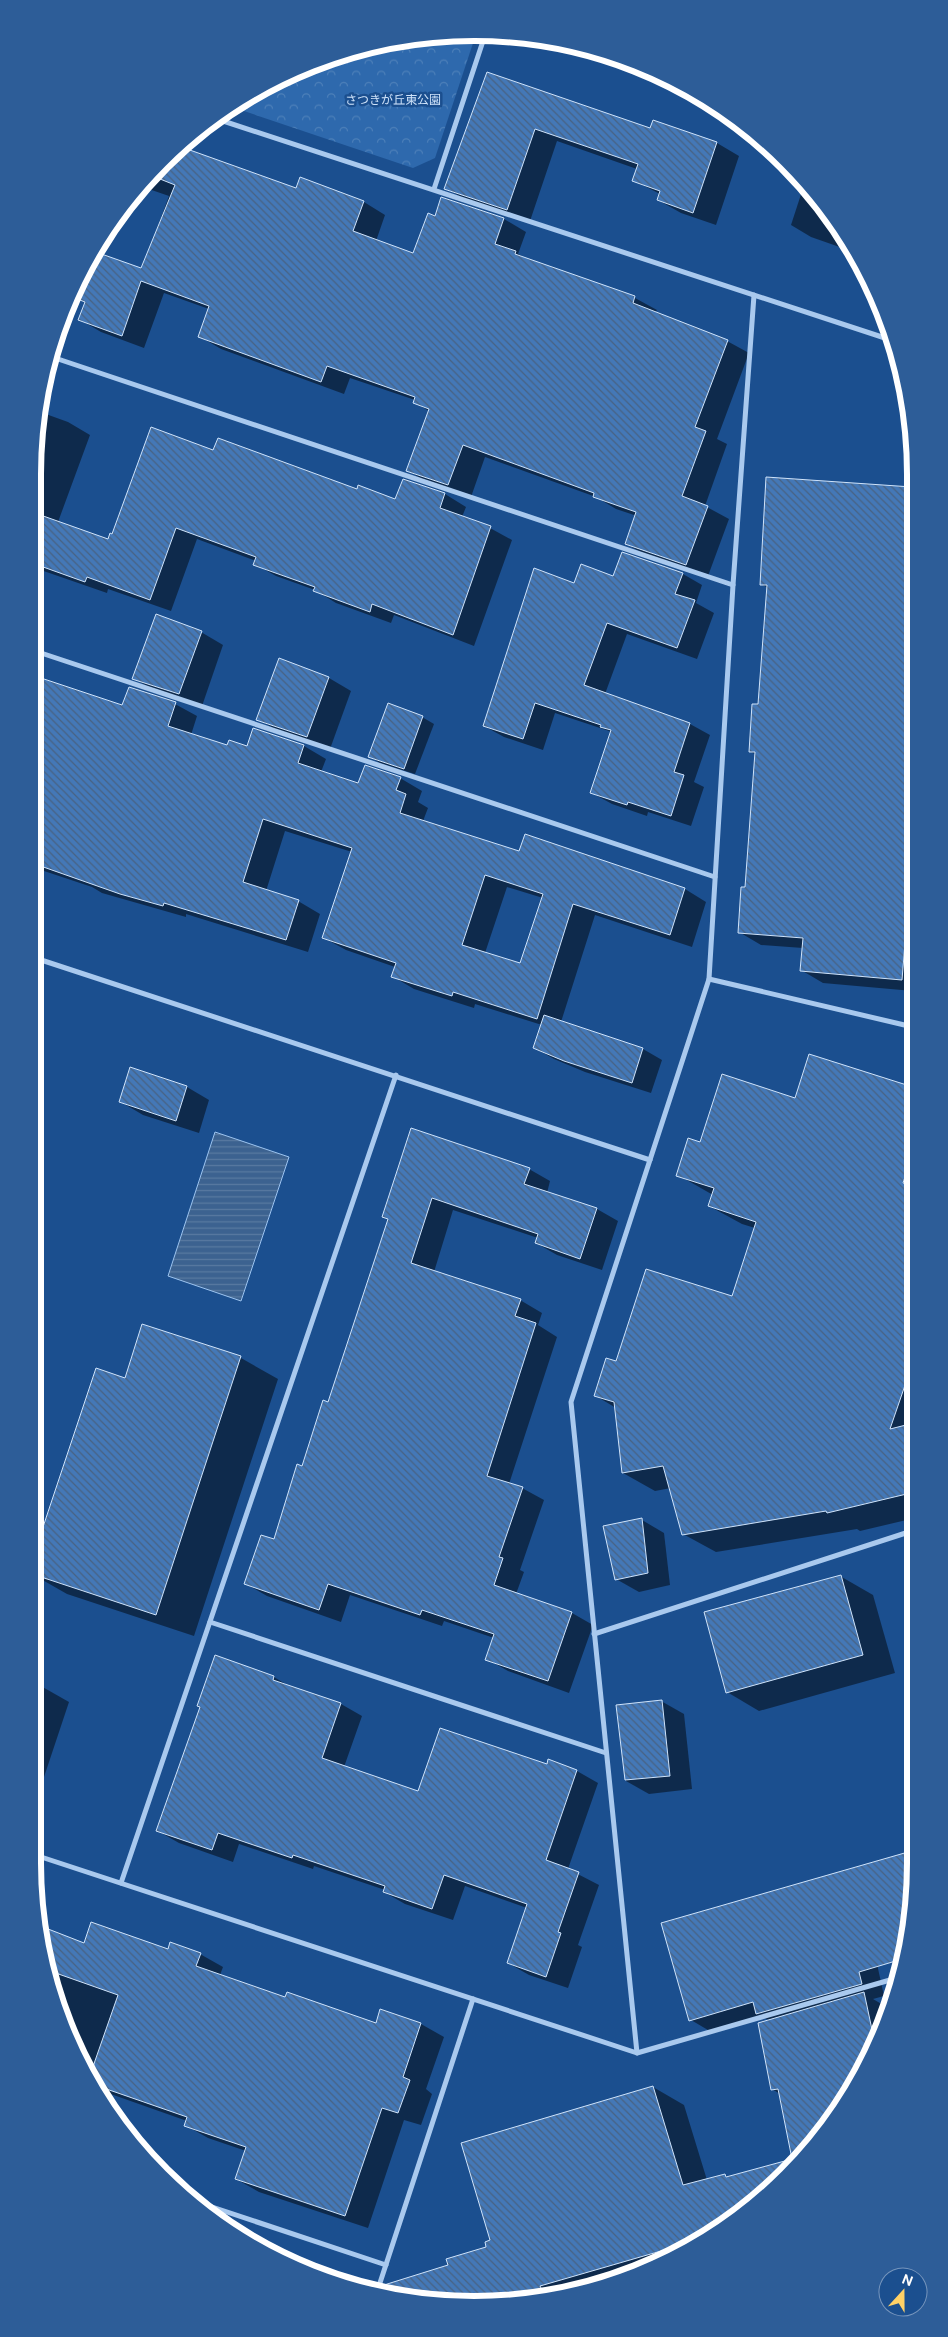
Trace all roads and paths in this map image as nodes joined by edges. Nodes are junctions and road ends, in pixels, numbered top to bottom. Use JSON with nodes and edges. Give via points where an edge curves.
{"nodes":[{"id":1,"x":484,"y":41,"type":"edge"},
{"id":2,"x":224,"y":121,"type":"edge"},
{"id":3,"x":434,"y":189,"type":"junction"},
{"id":4,"x":754,"y":295,"type":"junction"},
{"id":5,"x":885,"y":338,"type":"edge"},
{"id":6,"x":57,"y":359,"type":"edge"},
{"id":7,"x":733,"y":585,"type":"junction"},
{"id":8,"x":41,"y":653,"type":"edge"},
{"id":9,"x":715,"y":877,"type":"junction"},
{"id":10,"x":41,"y":960,"type":"edge"},
{"id":11,"x":709,"y":979,"type":"junction"},
{"id":12,"x":907,"y":1026,"type":"edge"},
{"id":13,"x":396,"y":1075,"type":"junction"},
{"id":14,"x":650,"y":1160,"type":"junction"},
{"id":15,"x":907,"y":1533,"type":"edge"},
{"id":16,"x":210,"y":1622,"type":"junction"},
{"id":17,"x":594,"y":1634,"type":"junction"},
{"id":18,"x":606,"y":1753,"type":"junction"},
{"id":19,"x":41,"y":1857,"type":"edge"},
{"id":20,"x":121,"y":1883,"type":"junction"},
{"id":21,"x":890,"y":1981,"type":"edge"},
{"id":22,"x":473,"y":1999,"type":"junction"},
{"id":23,"x":637,"y":2053,"type":"junction"},
{"id":24,"x":212,"y":2207,"type":"edge"},
{"id":25,"x":386,"y":2264,"type":"junction"},
{"id":26,"x":379,"y":2285,"type":"edge"}],
"edges":[{"from":1,"to":3,"type":"street"},
{"from":2,"to":3,"type":"street"},
{"from":3,"to":4,"type":"street"},
{"from":4,"to":5,"type":"street"},
{"from":4,"to":7,"type":"street"},
{"from":6,"to":7,"type":"street"},
{"from":7,"to":9,"type":"street"},
{"from":8,"to":9,"type":"street"},
{"from":9,"to":11,"type":"street"},
{"from":10,"to":13,"type":"street"},
{"from":11,"to":12,"type":"street"},
{"from":11,"to":14,"type":"street"},
{"from":13,"to":14,"type":"street"},
{"from":13,"to":16,"type":"street"},
{"from":14,"to":17,"type":"street","via":[[571,1402]]},
{"from":15,"to":17,"type":"street"},
{"from":16,"to":18,"type":"street"},
{"from":16,"to":20,"type":"street"},
{"from":17,"to":18,"type":"street"},
{"from":18,"to":23,"type":"street"},
{"from":19,"to":20,"type":"street"},
{"from":20,"to":22,"type":"street"},
{"from":21,"to":23,"type":"street"},
{"from":22,"to":23,"type":"street"},
{"from":22,"to":25,"type":"street"},
{"from":24,"to":25,"type":"street"},
{"from":25,"to":26,"type":"street"}]}
